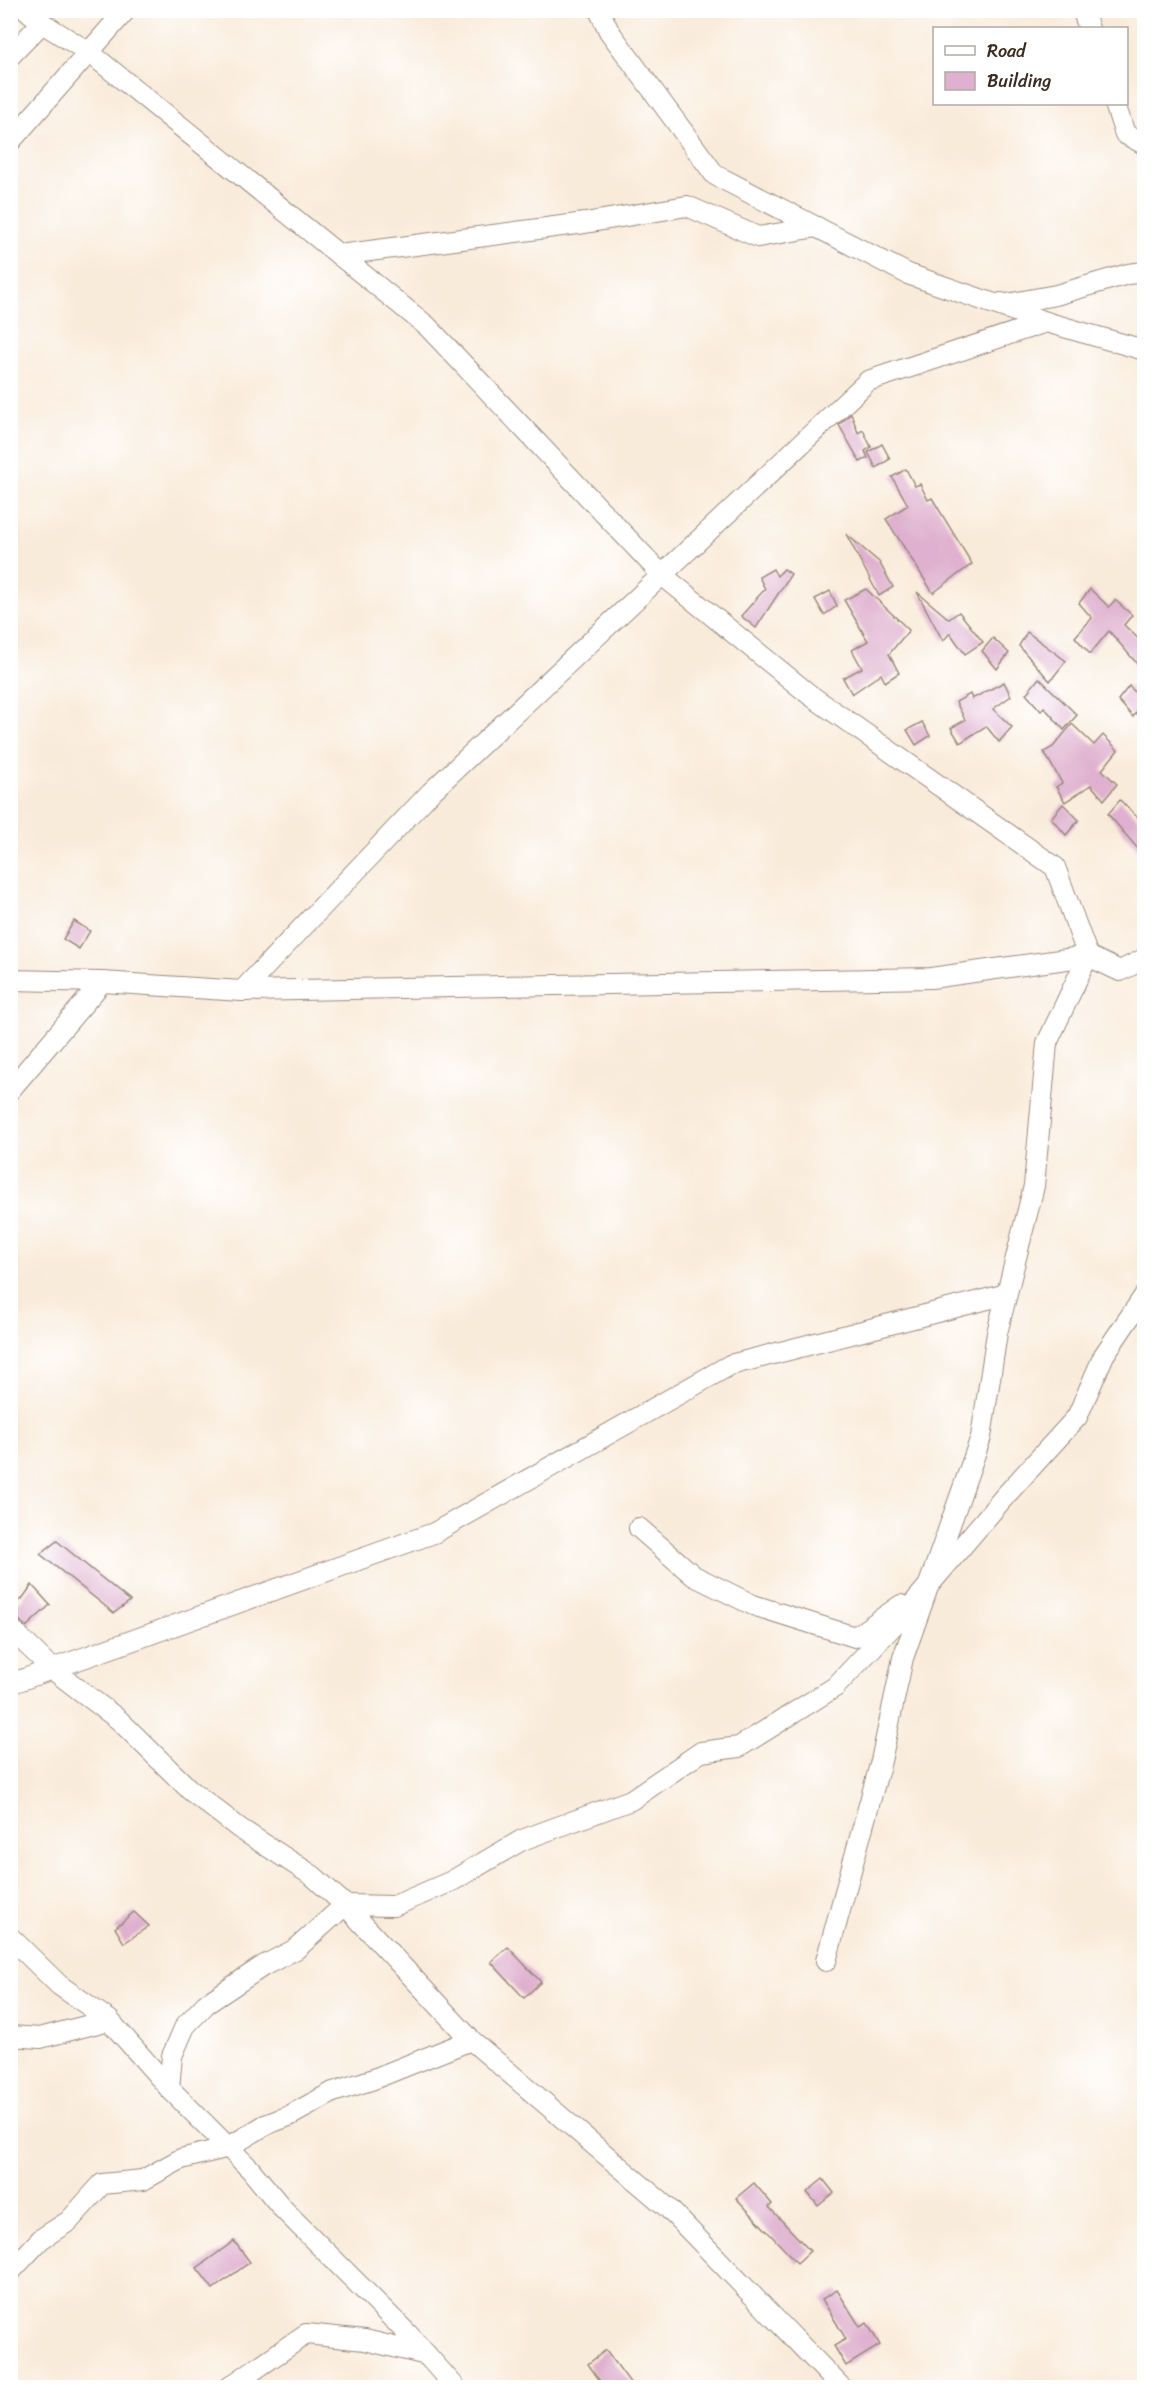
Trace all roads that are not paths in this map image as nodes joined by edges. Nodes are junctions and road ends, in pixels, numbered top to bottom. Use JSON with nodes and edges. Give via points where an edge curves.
{"nodes":[{"id":1,"x":126,"y":10,"type":"edge"},
{"id":2,"x":599,"y":10,"type":"edge"},
{"id":3,"x":1082,"y":10,"type":"edge"},
{"id":4,"x":34,"y":17,"type":"edge"},
{"id":5,"x":1089,"y":27,"type":"edge"},
{"id":6,"x":90,"y":54,"type":"junction"},
{"id":7,"x":10,"y":56,"type":"edge"},
{"id":8,"x":1115,"y":105,"type":"edge"},
{"id":9,"x":10,"y":142,"type":"edge"},
{"id":10,"x":1144,"y":144,"type":"edge"},
{"id":11,"x":817,"y":227,"type":"junction"},
{"id":12,"x":339,"y":255,"type":"junction"},
{"id":13,"x":1144,"y":272,"type":"edge"},
{"id":14,"x":984,"y":299,"type":"junction"},
{"id":15,"x":1046,"y":322,"type":"junction"},
{"id":16,"x":1144,"y":350,"type":"edge"},
{"id":17,"x":662,"y":575,"type":"junction"},
{"id":18,"x":1088,"y":956,"type":"junction"},
{"id":19,"x":1144,"y":959,"type":"edge"},
{"id":20,"x":10,"y":980,"type":"edge"},
{"id":21,"x":102,"y":982,"type":"junction"},
{"id":22,"x":242,"y":991,"type":"junction"},
{"id":23,"x":10,"y":1090,"type":"edge"},
{"id":24,"x":1007,"y":1294,"type":"junction"},
{"id":25,"x":1144,"y":1296,"type":"edge"},
{"id":26,"x":639,"y":1528,"type":"dead end"},
{"id":27,"x":928,"y":1587,"type":"junction"},
{"id":28,"x":10,"y":1628,"type":"edge"},
{"id":29,"x":52,"y":1669,"type":"junction"},
{"id":30,"x":10,"y":1684,"type":"edge"},
{"id":31,"x":345,"y":1905,"type":"junction"},
{"id":32,"x":10,"y":1937,"type":"edge"},
{"id":33,"x":826,"y":1961,"type":"dead end"},
{"id":34,"x":110,"y":2020,"type":"junction"},
{"id":35,"x":10,"y":2036,"type":"edge"},
{"id":36,"x":471,"y":2040,"type":"junction"},
{"id":37,"x":169,"y":2088,"type":"junction"},
{"id":38,"x":229,"y":2147,"type":"junction"},
{"id":39,"x":10,"y":2272,"type":"edge"},
{"id":40,"x":428,"y":2355,"type":"junction"},
{"id":41,"x":228,"y":2388,"type":"edge"},
{"id":42,"x":456,"y":2388,"type":"edge"},
{"id":43,"x":842,"y":2388,"type":"edge"}],
"edges":[{"from":1,"to":6,"type":"street"},
{"from":2,"to":11,"type":"street","via":[[609,31],[715,175]]},
{"from":3,"to":5,"type":"street"},
{"from":4,"to":6,"type":"street"},
{"from":4,"to":7,"type":"street"},
{"from":6,"to":9,"type":"street"},
{"from":6,"to":12,"type":"street"},
{"from":8,"to":10,"type":"street","via":[[1125,134]]},
{"from":11,"to":12,"type":"street","via":[[758,237],[687,206]]},
{"from":11,"to":14,"type":"street","via":[[908,274]]},
{"from":12,"to":17,"type":"street","via":[[428,327]]},
{"from":13,"to":14,"type":"street","via":[[1008,304]]},
{"from":14,"to":15,"type":"street"},
{"from":15,"to":16,"type":"street"},
{"from":15,"to":17,"type":"street","via":[[868,381]]},
{"from":17,"to":18,"type":"street","via":[[810,695],[1055,867]]},
{"from":17,"to":22,"type":"street","via":[[431,792]]},
{"from":18,"to":19,"type":"street","via":[[1120,971]]},
{"from":18,"to":22,"type":"street","via":[[931,978]]},
{"from":18,"to":24,"type":"street","via":[[1047,1043],[1034,1186]]},
{"from":20,"to":21,"type":"street"},
{"from":21,"to":22,"type":"street"},
{"from":21,"to":23,"type":"street"},
{"from":24,"to":27,"type":"street","via":[[981,1437]]},
{"from":24,"to":29,"type":"street","via":[[730,1365],[434,1533]]},
{"from":25,"to":27,"type":"street","via":[[1104,1355],[1077,1417]]},
{"from":26,"to":27,"type":"street","via":[[694,1576],[753,1605],[855,1637]]},
{"from":27,"to":31,"type":"street","via":[[835,1687],[739,1747],[701,1752],[631,1800],[522,1840],[452,1881],[394,1906]]},
{"from":27,"to":33,"type":"street","via":[[903,1658],[881,1761]]},
{"from":28,"to":29,"type":"street"},
{"from":29,"to":30,"type":"street"},
{"from":29,"to":31,"type":"street","via":[[119,1720],[190,1790],[239,1828],[313,1876]]},
{"from":31,"to":36,"type":"street"},
{"from":31,"to":37,"type":"street","via":[[296,1949],[206,2004],[185,2026],[172,2056]]},
{"from":32,"to":34,"type":"street","via":[[59,1985]]},
{"from":34,"to":35,"type":"street","via":[[40,2038]]},
{"from":34,"to":37,"type":"street"},
{"from":36,"to":38,"type":"street","via":[[333,2092]]},
{"from":36,"to":43,"type":"street","via":[[669,2209]]},
{"from":37,"to":38,"type":"street"},
{"from":38,"to":39,"type":"street","via":[[181,2159],[143,2180],[102,2184],[69,2221],[41,2239]]},
{"from":38,"to":40,"type":"street","via":[[283,2209]]},
{"from":40,"to":41,"type":"street","via":[[365,2340],[306,2334]]},
{"from":40,"to":42,"type":"street"}]}
